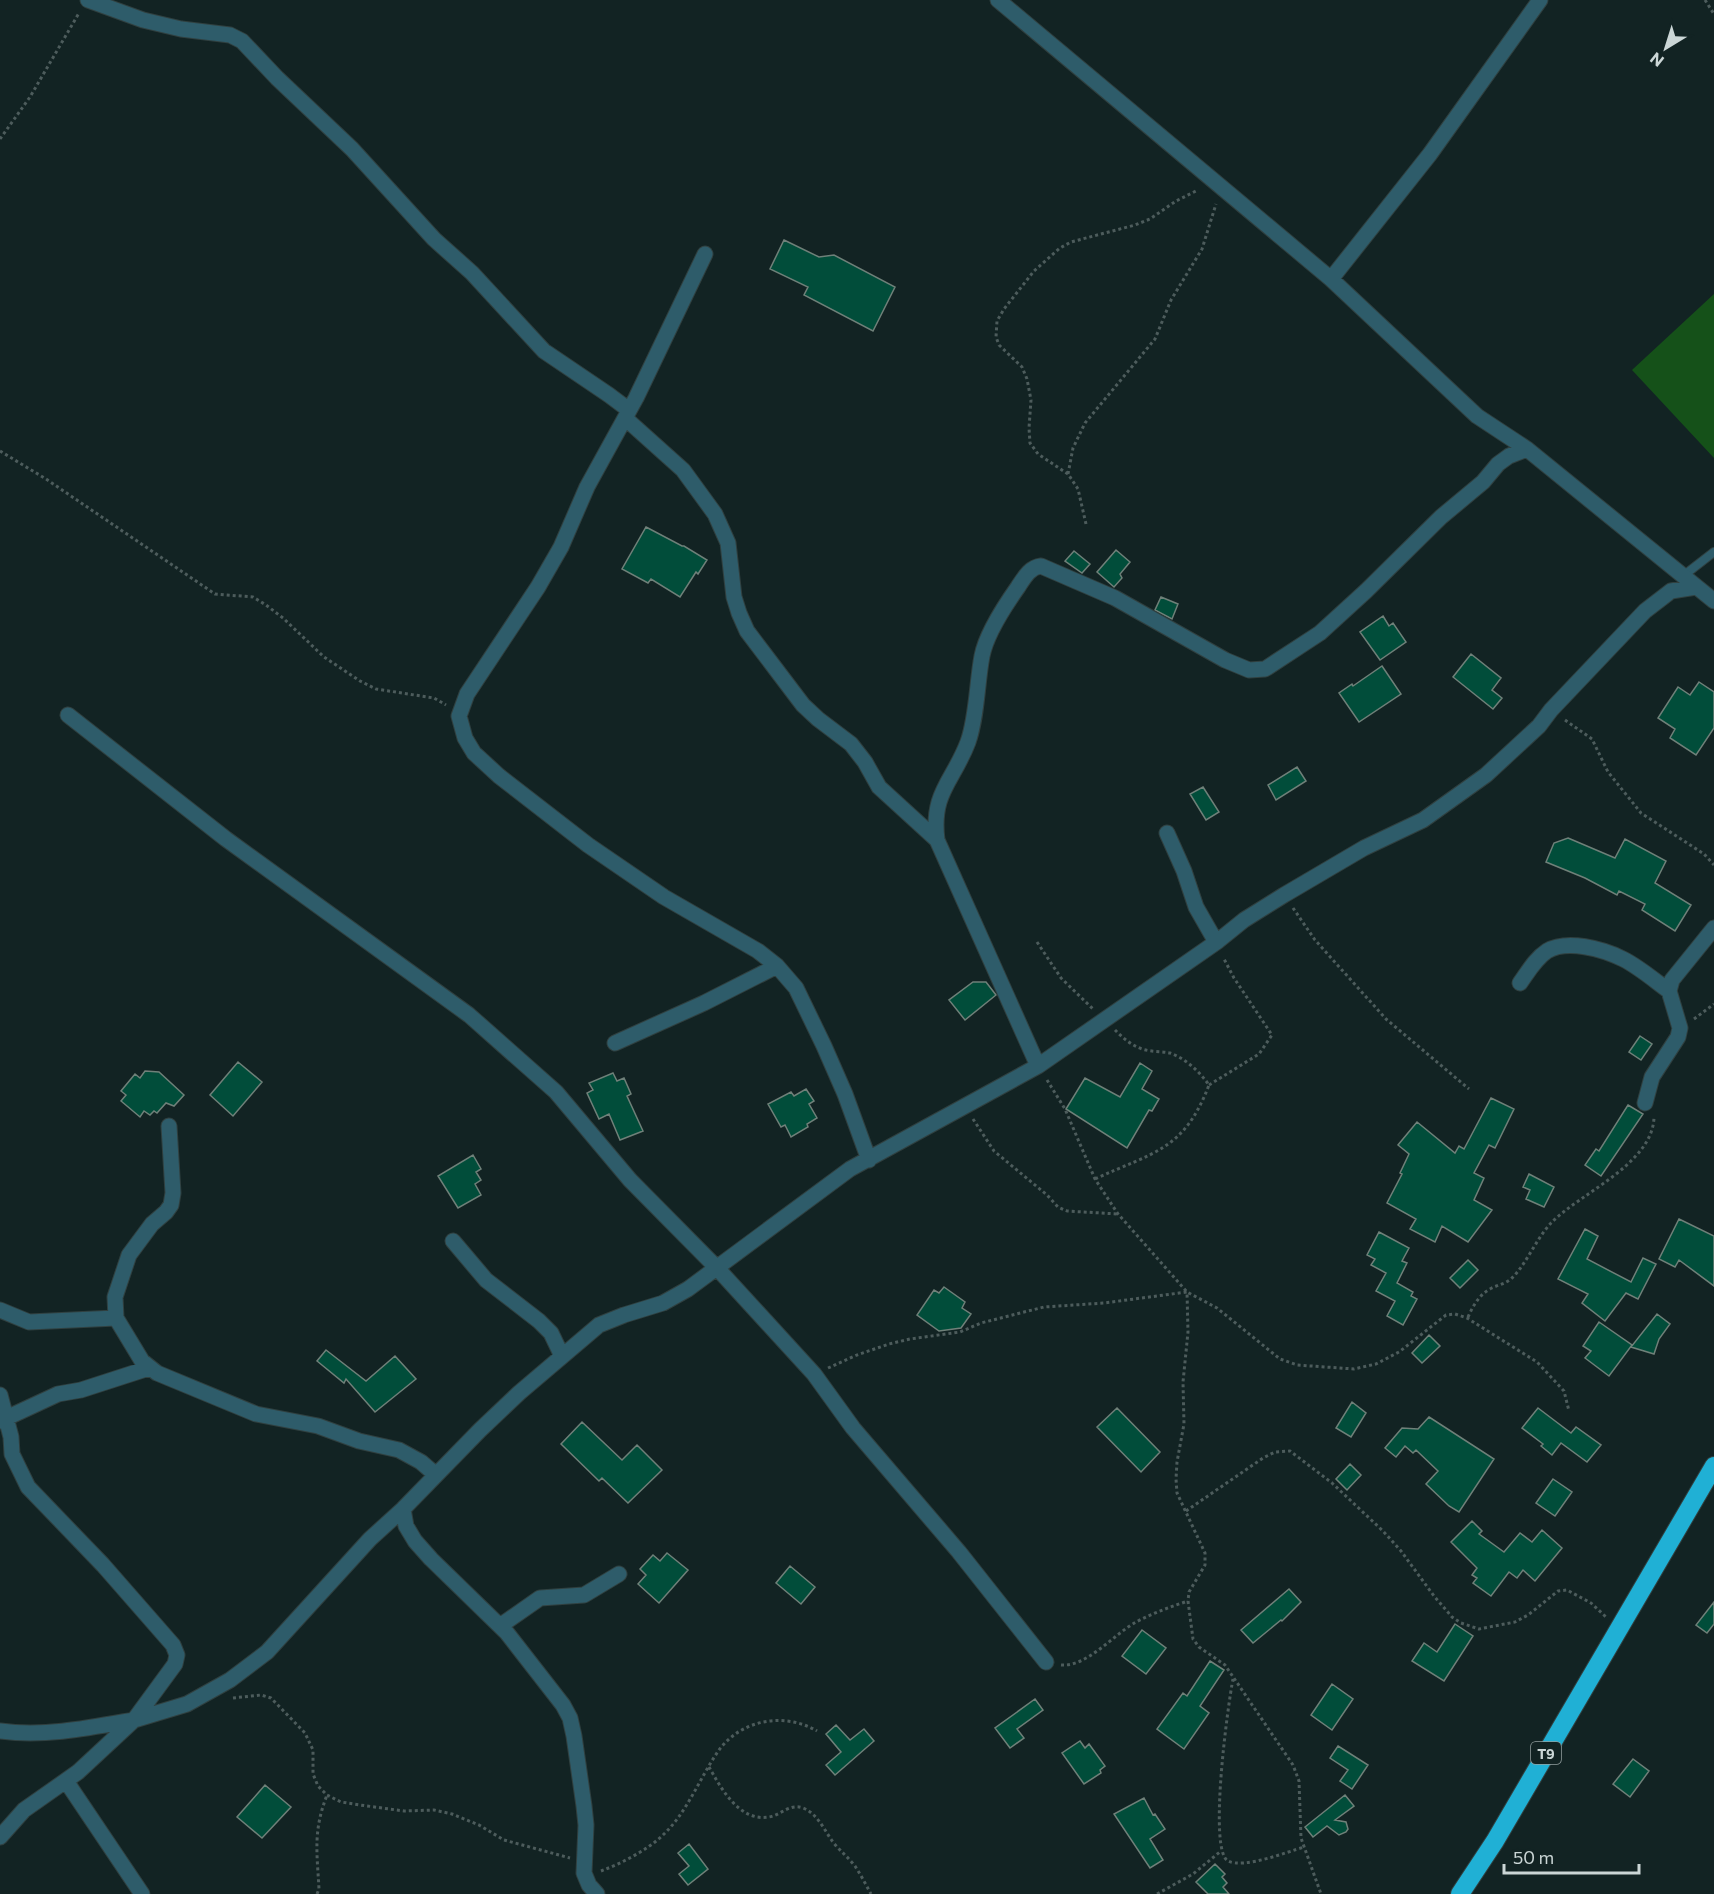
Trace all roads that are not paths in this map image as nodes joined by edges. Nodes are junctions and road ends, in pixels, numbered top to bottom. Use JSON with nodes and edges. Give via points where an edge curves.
{"nodes":[{"id":1,"x":998,"y":0,"type":"edge"},
{"id":2,"x":1540,"y":0,"type":"edge"},
{"id":3,"x":85,"y":4,"type":"edge"},
{"id":4,"x":705,"y":254,"type":"dead end"},
{"id":5,"x":1331,"y":279,"type":"junction"},
{"id":6,"x":627,"y":414,"type":"junction"},
{"id":7,"x":1527,"y":449,"type":"junction"},
{"id":8,"x":1714,"y":552,"type":"edge"},
{"id":9,"x":1683,"y":576,"type":"junction"},
{"id":10,"x":1696,"y":587,"type":"junction"},
{"id":11,"x":1714,"y":601,"type":"edge"},
{"id":12,"x":69,"y":715,"type":"dead end"},
{"id":13,"x":1167,"y":833,"type":"dead end"},
{"id":14,"x":937,"y":840,"type":"junction"},
{"id":15,"x":1714,"y":928,"type":"edge"},
{"id":16,"x":1217,"y":941,"type":"junction"},
{"id":17,"x":777,"y":966,"type":"junction"},
{"id":18,"x":1520,"y":983,"type":"dead end"},
{"id":19,"x":1669,"y":991,"type":"junction"},
{"id":20,"x":615,"y":1043,"type":"dead end"},
{"id":21,"x":1038,"y":1066,"type":"junction"},
{"id":22,"x":1645,"y":1103,"type":"road end"},
{"id":23,"x":169,"y":1126,"type":"dead end"},
{"id":24,"x":869,"y":1160,"type":"junction"},
{"id":25,"x":453,"y":1241,"type":"dead end"},
{"id":26,"x":717,"y":1269,"type":"junction"},
{"id":27,"x":0,"y":1310,"type":"edge"},
{"id":28,"x":116,"y":1318,"type":"junction"},
{"id":29,"x":562,"y":1356,"type":"junction"},
{"id":30,"x":149,"y":1368,"type":"junction"},
{"id":31,"x":0,"y":1395,"type":"edge"},
{"id":32,"x":4,"y":1428,"type":"edge"},
{"id":33,"x":1714,"y":1466,"type":"edge"},
{"id":34,"x":436,"y":1475,"type":"junction"},
{"id":35,"x":403,"y":1509,"type":"junction"},
{"id":36,"x":619,"y":1574,"type":"dead end"},
{"id":37,"x":500,"y":1626,"type":"junction"},
{"id":38,"x":1046,"y":1662,"type":"road end"},
{"id":39,"x":134,"y":1720,"type":"junction"},
{"id":40,"x":0,"y":1731,"type":"edge"},
{"id":41,"x":66,"y":1781,"type":"junction"},
{"id":42,"x":0,"y":1837,"type":"edge"},
{"id":43,"x":142,"y":1894,"type":"edge"},
{"id":44,"x":597,"y":1894,"type":"edge"},
{"id":45,"x":1461,"y":1894,"type":"edge"}],
"edges":[{"from":1,"to":5,"type":"street"},
{"from":2,"to":5,"type":"street","via":[[1430,154]]},
{"from":3,"to":6,"type":"street","via":[[181,29],[230,35],[242,41],[352,149],[544,351],[609,395]]},
{"from":4,"to":6,"type":"street"},
{"from":5,"to":7,"type":"street","via":[[1478,416]]},
{"from":6,"to":14,"type":"street","via":[[683,470],[715,514],[728,543],[734,597],[747,631],[803,705],[851,744],[879,787]]},
{"from":6,"to":17,"type":"street","via":[[587,487],[561,546],[466,694],[459,716],[474,753],[499,776],[664,897]]},
{"from":7,"to":9,"type":"street"},
{"from":7,"to":14,"type":"street","via":[[1498,464],[1320,633],[1265,669],[1249,670],[1225,660],[1115,598],[1041,567],[1028,572],[1005,605],[982,653],[968,741],[939,798],[934,821]]},
{"from":8,"to":9,"type":"lane"},
{"from":9,"to":10,"type":"street"},
{"from":10,"to":11,"type":"street"},
{"from":10,"to":16,"type":"street","via":[[1671,591],[1660,598],[1539,726],[1486,775],[1423,820],[1364,848],[1244,920]]},
{"from":12,"to":26,"type":"street","via":[[226,839],[469,1015],[556,1092],[630,1180]]},
{"from":13,"to":16,"type":"street","via":[[1196,907]]},
{"from":14,"to":21,"type":"street"},
{"from":15,"to":19,"type":"street","via":[[1672,980]]},
{"from":16,"to":21,"type":"street"},
{"from":17,"to":20,"type":"street"},
{"from":17,"to":24,"type":"street","via":[[796,988],[824,1046]]},
{"from":18,"to":19,"type":"street","via":[[1548,950],[1580,946],[1623,959]]},
{"from":19,"to":22,"type":"street","via":[[1680,1028],[1652,1077]]},
{"from":21,"to":24,"type":"street"},
{"from":23,"to":28,"type":"street","via":[[171,1205],[129,1255],[115,1297]]},
{"from":24,"to":26,"type":"street","via":[[850,1169]]},
{"from":25,"to":29,"type":"street","via":[[486,1280],[540,1321]]},
{"from":26,"to":29,"type":"street","via":[[663,1303],[599,1325]]},
{"from":26,"to":38,"type":"street","via":[[814,1374],[853,1428]]},
{"from":27,"to":28,"type":"street","via":[[29,1322]]},
{"from":28,"to":30,"type":"street"},
{"from":29,"to":34,"type":"street"},
{"from":30,"to":32,"type":"street","via":[[58,1394]]},
{"from":30,"to":34,"type":"street","via":[[256,1414],[318,1426],[358,1441],[399,1450]]},
{"from":31,"to":32,"type":"street"},
{"from":32,"to":39,"type":"street","via":[[28,1487],[173,1645],[175,1664]]},
{"from":33,"to":45,"type":"highway","number":"T9"},
{"from":34,"to":35,"type":"street"},
{"from":35,"to":37,"type":"street","via":[[406,1526],[415,1541]]},
{"from":35,"to":39,"type":"street","via":[[370,1539],[267,1652],[230,1680],[187,1704]]},
{"from":36,"to":37,"type":"street","via":[[584,1595],[540,1598]]},
{"from":37,"to":44,"type":"street","via":[[541,1674],[570,1718],[586,1825],[584,1866],[589,1885]]},
{"from":39,"to":40,"type":"street","via":[[45,1734]]},
{"from":39,"to":41,"type":"street"},
{"from":41,"to":42,"type":"street","via":[[24,1810]]},
{"from":41,"to":43,"type":"street"}]}
